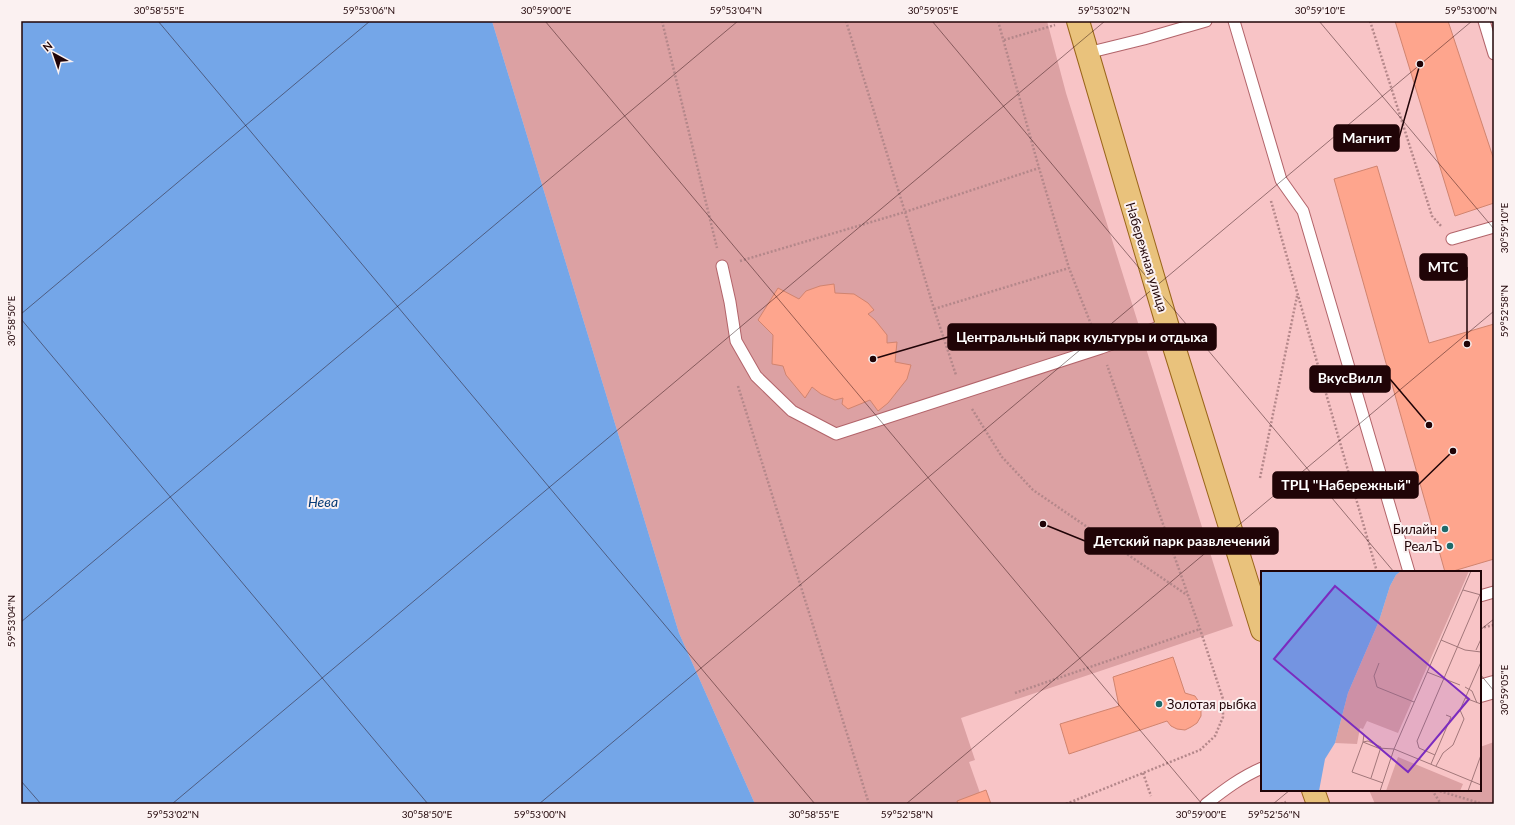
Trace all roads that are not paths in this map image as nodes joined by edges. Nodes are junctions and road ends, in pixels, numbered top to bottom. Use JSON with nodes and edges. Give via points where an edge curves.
{"nodes":[{"id":1,"x":1206,"y":21,"type":"edge"},
{"id":2,"x":1234,"y":21,"type":"edge"},
{"id":3,"x":1484,"y":21,"type":"edge"},
{"id":4,"x":1067,"y":23,"type":"edge"},
{"id":5,"x":1087,"y":53,"type":"junction"},
{"id":6,"x":1494,"y":54,"type":"edge"},
{"id":7,"x":1494,"y":227,"type":"edge"},
{"id":8,"x":1452,"y":239,"type":"road end"},
{"id":9,"x":722,"y":266,"type":"road end"},
{"id":10,"x":1167,"y":324,"type":"junction"},
{"id":11,"x":1409,"y":571,"type":"edge"},
{"id":12,"x":1494,"y":592,"type":"edge"},
{"id":13,"x":1481,"y":596,"type":"edge"},
{"id":14,"x":1261,"y":627,"type":"edge"},
{"id":15,"x":1494,"y":687,"type":"edge"},
{"id":16,"x":1481,"y":692,"type":"edge"},
{"id":17,"x":1261,"y":768,"type":"edge"},
{"id":18,"x":1313,"y":791,"type":"edge"},
{"id":19,"x":1206,"y":804,"type":"edge"},
{"id":20,"x":1318,"y":804,"type":"edge"}],
"edges":[{"from":1,"to":5,"type":"lane"},
{"from":2,"to":11,"type":"lane","via":[[1281,180],[1304,211]]},
{"from":3,"to":6,"type":"lane"},
{"from":4,"to":5,"type":"main road","name":"Набережная улица"},
{"from":5,"to":10,"type":"main road","name":"Набережная улица"},
{"from":7,"to":8,"type":"lane"},
{"from":9,"to":10,"type":"lane","via":[[736,341],[756,376],[792,411],[836,434]]},
{"from":10,"to":14,"type":"main road","name":"Набережная улица"},
{"from":12,"to":13,"type":"lane"},
{"from":15,"to":16,"type":"street"},
{"from":17,"to":19,"type":"lane","via":[[1223,790]]},
{"from":18,"to":20,"type":"main road"}]}
